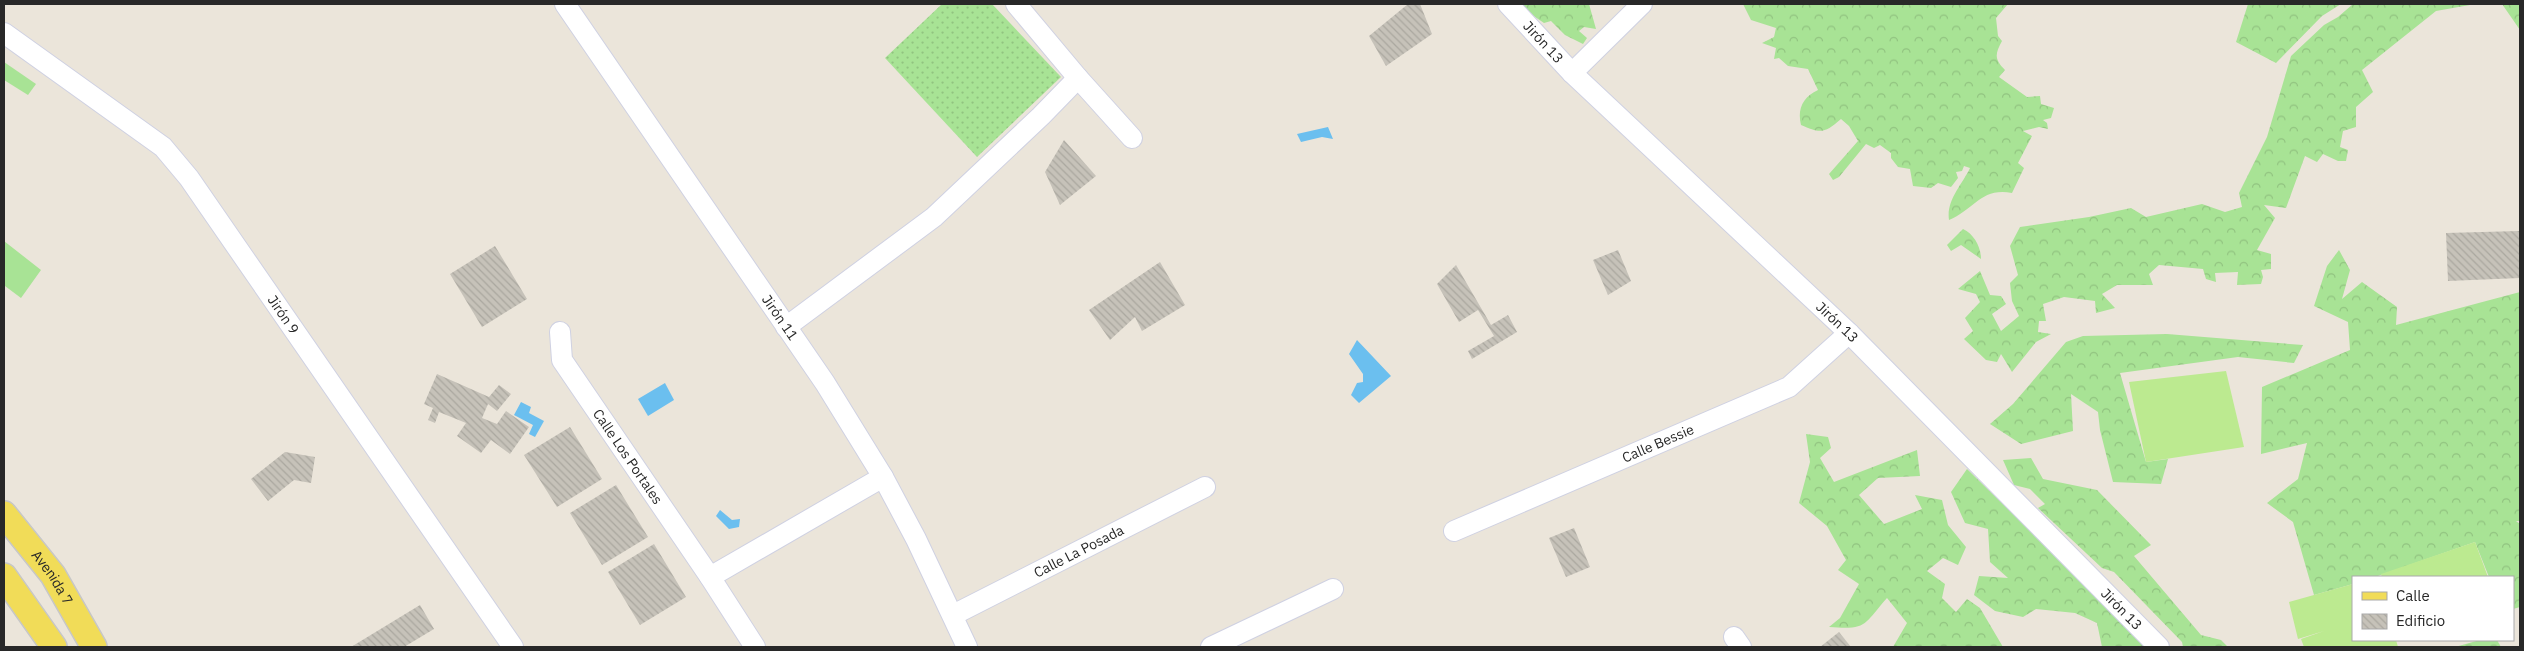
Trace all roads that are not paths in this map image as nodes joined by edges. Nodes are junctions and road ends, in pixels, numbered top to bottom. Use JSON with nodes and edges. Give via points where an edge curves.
{"nodes":[{"id":1,"x":565,"y":4,"type":"edge"},
{"id":2,"x":1016,"y":4,"type":"edge"},
{"id":3,"x":1508,"y":4,"type":"edge"},
{"id":4,"x":1642,"y":4,"type":"edge"},
{"id":5,"x":4,"y":33,"type":"edge"},
{"id":6,"x":1572,"y":73,"type":"junction"},
{"id":7,"x":1078,"y":78,"type":"junction"},
{"id":8,"x":1132,"y":138,"type":"dead end"},
{"id":9,"x":786,"y":327,"type":"junction"},
{"id":10,"x":560,"y":332,"type":"dead end"},
{"id":11,"x":1849,"y":333,"type":"junction"},
{"id":12,"x":882,"y":477,"type":"junction"},
{"id":13,"x":1205,"y":488,"type":"dead end"},
{"id":14,"x":4,"y":514,"type":"edge"},
{"id":15,"x":1454,"y":531,"type":"dead end"},
{"id":16,"x":4,"y":576,"type":"edge"},
{"id":17,"x":710,"y":577,"type":"junction"},
{"id":18,"x":1334,"y":589,"type":"dead end"},
{"id":19,"x":953,"y":615,"type":"junction"},
{"id":20,"x":54,"y":647,"type":"edge"},
{"id":21,"x":94,"y":647,"type":"edge"},
{"id":22,"x":513,"y":647,"type":"edge"},
{"id":23,"x":754,"y":647,"type":"edge"},
{"id":24,"x":967,"y":647,"type":"edge"},
{"id":25,"x":1211,"y":647,"type":"edge"},
{"id":26,"x":2159,"y":647,"type":"edge"}],
"edges":[{"from":1,"to":9,"type":"street","name":"Jirón 11"},
{"from":2,"to":7,"type":"street"},
{"from":3,"to":6,"type":"street","name":"Jirón 13"},
{"from":4,"to":6,"type":"street"},
{"from":5,"to":22,"type":"street","name":"Jirón 9","via":[[163,147],[189,178]]},
{"from":6,"to":11,"type":"street","name":"Jirón 13"},
{"from":7,"to":8,"type":"street"},
{"from":7,"to":9,"type":"street","via":[[934,217]]},
{"from":9,"to":12,"type":"street","name":"Jirón 11"},
{"from":10,"to":17,"type":"street","name":"Calle Los Portales","via":[[562,360]]},
{"from":11,"to":15,"type":"street","name":"Calle Bessie","via":[[1789,387]]},
{"from":11,"to":26,"type":"street","name":"Jirón 13"},
{"from":12,"to":17,"type":"street"},
{"from":12,"to":19,"type":"street","name":"Jirón 11"},
{"from":13,"to":19,"type":"street","name":"Calle La Posada"},
{"from":14,"to":21,"type":"main road","name":"Avenida 7","via":[[53,575]]},
{"from":16,"to":20,"type":"main road"},
{"from":17,"to":23,"type":"street","name":"Calle Los Portales"},
{"from":18,"to":25,"type":"street"},
{"from":19,"to":24,"type":"street","name":"Jirón 11"}]}
